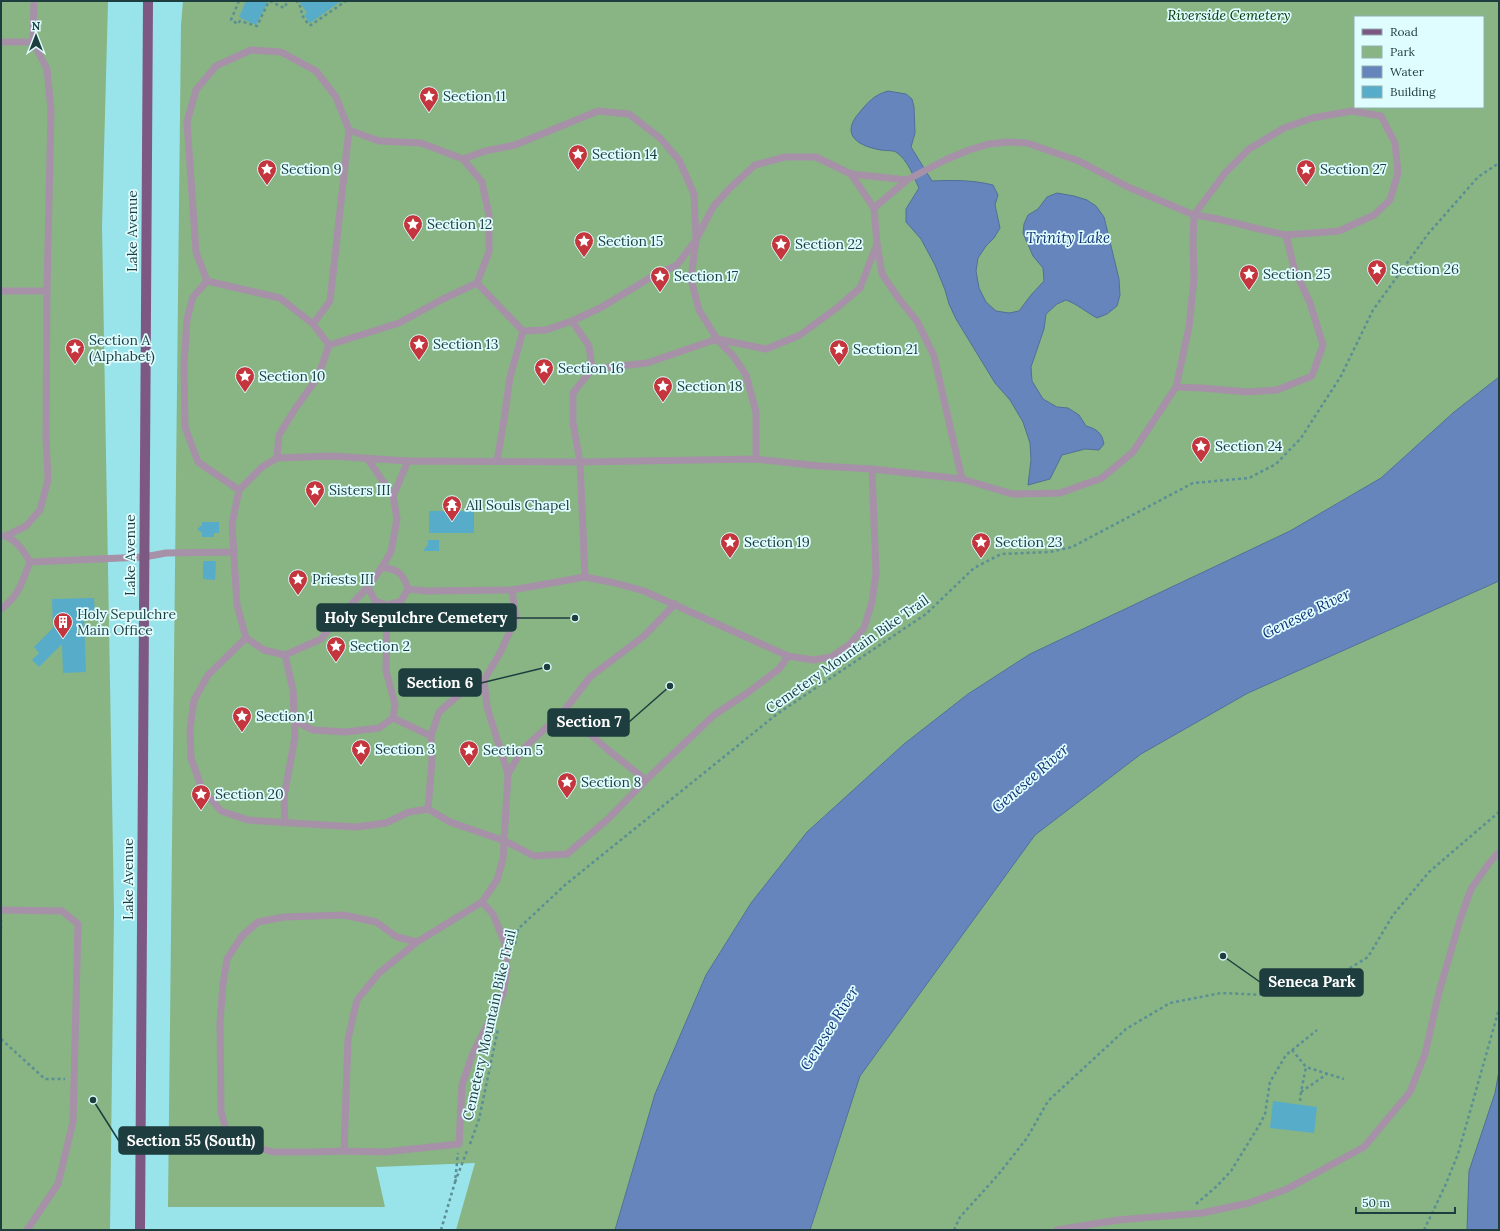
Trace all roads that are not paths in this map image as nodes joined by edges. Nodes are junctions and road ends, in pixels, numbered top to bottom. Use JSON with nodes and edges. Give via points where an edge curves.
{"nodes":[{"id":1,"x":34,"y":1,"type":"edge"},
{"id":2,"x":148,"y":1,"type":"edge"},
{"id":3,"x":1,"y":42,"type":"edge"},
{"id":4,"x":33,"y":42,"type":"junction"},
{"id":5,"x":349,"y":130,"type":"junction"},
{"id":6,"x":464,"y":159,"type":"junction"},
{"id":7,"x":851,"y":174,"type":"junction"},
{"id":8,"x":907,"y":180,"type":"junction"},
{"id":9,"x":874,"y":208,"type":"junction"},
{"id":10,"x":1194,"y":215,"type":"junction"},
{"id":11,"x":1286,"y":235,"type":"junction"},
{"id":12,"x":696,"y":240,"type":"junction"},
{"id":13,"x":877,"y":244,"type":"junction"},
{"id":14,"x":207,"y":281,"type":"junction"},
{"id":15,"x":477,"y":283,"type":"junction"},
{"id":16,"x":1,"y":291,"type":"edge"},
{"id":17,"x":47,"y":291,"type":"junction"},
{"id":18,"x":572,"y":321,"type":"junction"},
{"id":19,"x":313,"y":324,"type":"junction"},
{"id":20,"x":523,"y":331,"type":"junction"},
{"id":21,"x":717,"y":339,"type":"junction"},
{"id":22,"x":329,"y":345,"type":"junction"},
{"id":23,"x":592,"y":369,"type":"junction"},
{"id":24,"x":1176,"y":387,"type":"junction"},
{"id":25,"x":277,"y":458,"type":"junction"},
{"id":26,"x":367,"y":458,"type":"junction"},
{"id":27,"x":756,"y":459,"type":"junction"},
{"id":28,"x":408,"y":461,"type":"junction"},
{"id":29,"x":497,"y":461,"type":"junction"},
{"id":30,"x":580,"y":462,"type":"junction"},
{"id":31,"x":872,"y":469,"type":"junction"},
{"id":32,"x":962,"y":479,"type":"junction"},
{"id":33,"x":239,"y":490,"type":"junction"},
{"id":34,"x":393,"y":496,"type":"junction"},
{"id":35,"x":3,"y":536,"type":"edge"},
{"id":36,"x":234,"y":552,"type":"junction"},
{"id":37,"x":144,"y":557,"type":"junction"},
{"id":38,"x":30,"y":562,"type":"junction"},
{"id":39,"x":382,"y":567,"type":"junction"},
{"id":40,"x":585,"y":578,"type":"junction"},
{"id":41,"x":368,"y":587,"type":"junction"},
{"id":42,"x":408,"y":589,"type":"junction"},
{"id":43,"x":512,"y":590,"type":"junction"},
{"id":44,"x":675,"y":604,"type":"junction"},
{"id":45,"x":387,"y":605,"type":"junction"},
{"id":46,"x":1,"y":609,"type":"edge"},
{"id":47,"x":246,"y":638,"type":"junction"},
{"id":48,"x":285,"y":655,"type":"junction"},
{"id":49,"x":788,"y":656,"type":"junction"},
{"id":50,"x":484,"y":680,"type":"junction"},
{"id":51,"x":564,"y":711,"type":"junction"},
{"id":52,"x":393,"y":718,"type":"junction"},
{"id":53,"x":295,"y":721,"type":"junction"},
{"id":54,"x":432,"y":736,"type":"junction"},
{"id":55,"x":508,"y":774,"type":"junction"},
{"id":56,"x":646,"y":780,"type":"junction"},
{"id":57,"x":428,"y":809,"type":"junction"},
{"id":58,"x":285,"y":823,"type":"junction"},
{"id":59,"x":505,"y":841,"type":"junction"},
{"id":60,"x":1499,"y":852,"type":"edge"},
{"id":61,"x":482,"y":902,"type":"junction"},
{"id":62,"x":1,"y":910,"type":"edge"},
{"id":63,"x":417,"y":942,"type":"junction"},
{"id":64,"x":344,"y":1150,"type":"junction"},
{"id":65,"x":1082,"y":1228,"type":"edge"},
{"id":66,"x":27,"y":1230,"type":"edge"},
{"id":67,"x":140,"y":1230,"type":"edge"},
{"id":68,"x":1057,"y":1230,"type":"edge"}],
"edges":[{"from":1,"to":4,"type":"lane"},
{"from":2,"to":37,"type":"main road","name":"Lake Avenue"},
{"from":3,"to":4,"type":"lane"},
{"from":4,"to":17,"type":"lane","via":[[47,69],[51,110]]},
{"from":5,"to":6,"type":"lane","via":[[379,142],[421,143]]},
{"from":5,"to":14,"type":"lane","via":[[336,97],[316,71],[281,52],[251,50],[216,66],[196,90],[187,122],[196,252]]},
{"from":5,"to":19,"type":"lane","via":[[330,301]]},
{"from":6,"to":12,"type":"lane","via":[[485,151],[516,145],[598,111],[629,114],[660,138],[679,160],[694,194]]},
{"from":6,"to":15,"type":"lane","via":[[482,182],[489,215],[489,252]]},
{"from":7,"to":8,"type":"lane"},
{"from":7,"to":9,"type":"lane"},
{"from":7,"to":12,"type":"lane","via":[[816,157],[785,157],[755,165],[713,208]]},
{"from":8,"to":9,"type":"lane"},
{"from":8,"to":10,"type":"lane","via":[[969,150],[990,144],[1027,143],[1079,161],[1128,187]]},
{"from":9,"to":13,"type":"lane"},
{"from":10,"to":11,"type":"lane","via":[[1222,219]]},
{"from":10,"to":11,"type":"lane","via":[[1225,173],[1249,148],[1284,128],[1312,118],[1352,111],[1381,116],[1396,150],[1398,173],[1390,200],[1374,215],[1339,231]]},
{"from":10,"to":24,"type":"lane","via":[[1194,279],[1189,327]]},
{"from":11,"to":24,"type":"lane","via":[[1294,268],[1310,303],[1323,345],[1312,376],[1278,390],[1247,392]]},
{"from":12,"to":18,"type":"lane","via":[[677,265]]},
{"from":12,"to":21,"type":"lane","via":[[690,279],[699,310]]},
{"from":13,"to":21,"type":"lane","via":[[860,288],[800,335],[766,349]]},
{"from":13,"to":32,"type":"lane","via":[[882,274],[917,321],[934,356]]},
{"from":14,"to":19,"type":"lane","via":[[280,298]]},
{"from":14,"to":33,"type":"lane","via":[[193,297],[187,319],[184,365],[185,427],[198,462]]},
{"from":15,"to":20,"type":"lane"},
{"from":15,"to":22,"type":"lane","via":[[399,323]]},
{"from":16,"to":17,"type":"lane"},
{"from":17,"to":35,"type":"lane","via":[[48,480],[40,510],[26,526]]},
{"from":18,"to":20,"type":"lane","via":[[546,330]]},
{"from":18,"to":23,"type":"lane","via":[[589,346]]},
{"from":19,"to":22,"type":"lane"},
{"from":20,"to":29,"type":"lane","via":[[510,377]]},
{"from":21,"to":23,"type":"lane","via":[[647,363]]},
{"from":21,"to":27,"type":"lane","via":[[746,375],[756,412]]},
{"from":22,"to":25,"type":"lane","via":[[318,377],[279,435]]},
{"from":23,"to":30,"type":"lane","via":[[573,393],[573,423]]},
{"from":24,"to":32,"type":"lane","via":[[1133,452],[1102,478],[1060,493],[1012,494]]},
{"from":25,"to":26,"type":"lane"},
{"from":25,"to":33,"type":"lane","via":[[262,467]]},
{"from":26,"to":28,"type":"lane"},
{"from":26,"to":34,"type":"lane"},
{"from":27,"to":30,"type":"lane"},
{"from":27,"to":31,"type":"lane"},
{"from":28,"to":29,"type":"lane"},
{"from":28,"to":34,"type":"lane"},
{"from":29,"to":30,"type":"lane"},
{"from":30,"to":40,"type":"lane"},
{"from":31,"to":32,"type":"lane"},
{"from":31,"to":49,"type":"lane","via":[[876,573],[872,602],[864,628],[850,645],[832,657],[813,660]]},
{"from":33,"to":36,"type":"lane","via":[[232,524]]},
{"from":34,"to":39,"type":"lane","via":[[397,519],[391,552]]},
{"from":35,"to":38,"type":"lane","via":[[15,541]]},
{"from":36,"to":37,"type":"lane","via":[[166,553]]},
{"from":36,"to":47,"type":"lane","via":[[237,604]]},
{"from":37,"to":38,"type":"lane"},
{"from":37,"to":67,"type":"main road","name":"Lake Avenue"},
{"from":38,"to":46,"type":"lane","via":[[21,586],[12,600]]},
{"from":39,"to":41,"type":"lane"},
{"from":39,"to":42,"type":"lane","via":[[395,569],[405,578]]},
{"from":40,"to":43,"type":"lane"},
{"from":40,"to":44,"type":"lane","via":[[644,591]]},
{"from":41,"to":45,"type":"lane","via":[[374,601]]},
{"from":41,"to":48,"type":"lane","via":[[321,640]]},
{"from":42,"to":43,"type":"lane"},
{"from":42,"to":45,"type":"lane","via":[[401,601]]},
{"from":43,"to":50,"type":"lane","via":[[516,618]]},
{"from":44,"to":49,"type":"lane"},
{"from":44,"to":51,"type":"lane","via":[[644,636],[590,677]]},
{"from":45,"to":52,"type":"lane","via":[[386,671],[395,704]]},
{"from":47,"to":48,"type":"lane","via":[[264,650]]},
{"from":47,"to":58,"type":"lane","via":[[208,675],[194,700],[190,729],[191,758],[202,789],[221,811],[248,820]]},
{"from":48,"to":53,"type":"lane","via":[[293,690]]},
{"from":49,"to":56,"type":"lane","via":[[779,669],[714,715]]},
{"from":50,"to":54,"type":"lane","via":[[461,692],[439,712]]},
{"from":50,"to":55,"type":"lane","via":[[487,707]]},
{"from":51,"to":55,"type":"lane","via":[[522,750]]},
{"from":51,"to":56,"type":"lane"},
{"from":52,"to":53,"type":"lane","via":[[379,728],[346,732],[313,730]]},
{"from":52,"to":54,"type":"lane"},
{"from":53,"to":58,"type":"lane","via":[[295,737],[284,797]]},
{"from":54,"to":57,"type":"lane"},
{"from":55,"to":59,"type":"lane"},
{"from":56,"to":59,"type":"lane","via":[[608,819],[567,854],[534,856]]},
{"from":57,"to":58,"type":"lane","via":[[409,812],[386,823],[356,827]]},
{"from":57,"to":59,"type":"lane","via":[[450,822]]},
{"from":59,"to":61,"type":"lane","via":[[497,880]]},
{"from":60,"to":65,"type":"lane","via":[[1471,889],[1439,992],[1425,1054],[1410,1092],[1364,1147],[1287,1189],[1249,1203],[1202,1213],[1118,1220]]},
{"from":61,"to":63,"type":"lane"},
{"from":61,"to":64,"type":"lane","via":[[493,914],[504,944],[507,969],[503,994],[472,1053],[462,1085],[459,1144],[384,1152]]},
{"from":62,"to":66,"type":"lane","via":[[62,910],[78,924],[73,1122],[58,1184]]},
{"from":63,"to":64,"type":"lane","via":[[379,972],[358,1000],[348,1039]]},
{"from":63,"to":64,"type":"lane","via":[[397,937],[376,922],[344,915],[284,917],[258,922],[242,936],[227,959],[220,1022],[221,1112],[227,1133],[244,1144],[273,1152]]},
{"from":65,"to":68,"type":"lane"}]}
